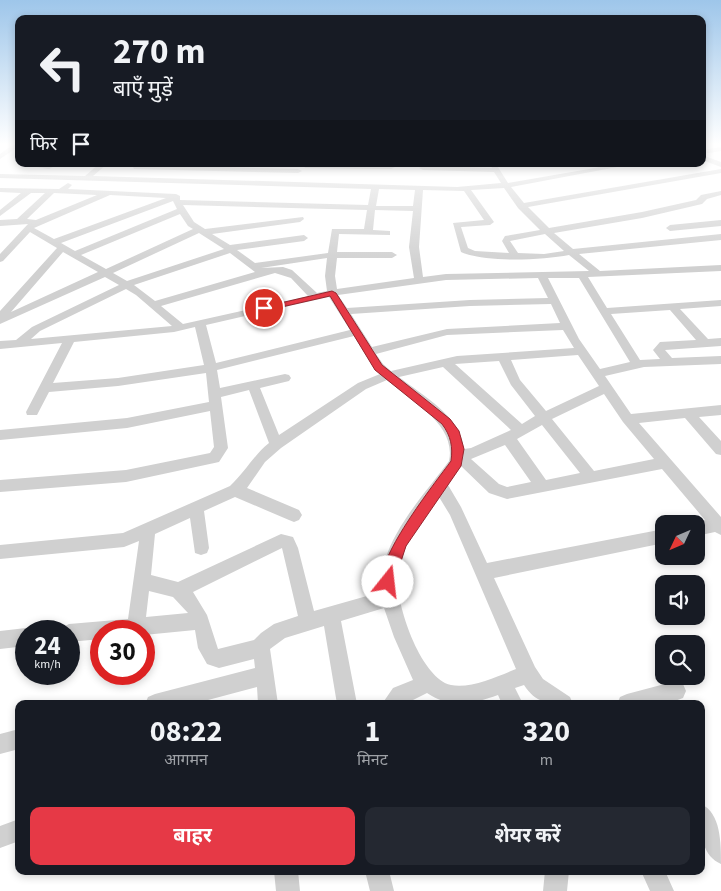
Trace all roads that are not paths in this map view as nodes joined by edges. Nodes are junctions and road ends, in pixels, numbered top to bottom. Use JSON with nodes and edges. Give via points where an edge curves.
{"nodes":[{"id":1,"x":69,"y":185,"type":"edge"},
{"id":2,"x":118,"y":185,"type":"edge"},
{"id":3,"x":177,"y":185,"type":"edge"},
{"id":4,"x":423,"y":185,"type":"edge"},
{"id":5,"x":507,"y":185,"type":"joint"},
{"id":6,"x":643,"y":185,"type":"edge"},
{"id":7,"x":375,"y":187,"type":"junction"},
{"id":8,"x":391,"y":187,"type":"joint"},
{"id":9,"x":423,"y":188,"type":"junction"},
{"id":10,"x":466,"y":188,"type":"junction"},
{"id":11,"x":0,"y":190,"type":"edge"},
{"id":12,"x":28,"y":191,"type":"junction"},
{"id":13,"x":52,"y":191,"type":"junction"},
{"id":14,"x":62,"y":192,"type":"junction"},
{"id":15,"x":111,"y":192,"type":"junction"},
{"id":16,"x":721,"y":193,"type":"edge"},
{"id":17,"x":294,"y":197,"type":"junction"},
{"id":18,"x":179,"y":203,"type":"junction"},
{"id":19,"x":521,"y":206,"type":"junction"},
{"id":20,"x":372,"y":208,"type":"junction"},
{"id":21,"x":418,"y":209,"type":"junction"},
{"id":22,"x":0,"y":214,"type":"edge"},
{"id":23,"x":300,"y":219,"type":"junction"},
{"id":24,"x":19,"y":222,"type":"junction"},
{"id":25,"x":0,"y":223,"type":"edge"},
{"id":26,"x":721,"y":223,"type":"edge"},
{"id":27,"x":31,"y":226,"type":"junction"},
{"id":28,"x":670,"y":228,"type":"dead end"},
{"id":29,"x":201,"y":231,"type":"junction"},
{"id":30,"x":546,"y":231,"type":"junction"},
{"id":31,"x":368,"y":232,"type":"junction"},
{"id":32,"x":387,"y":233,"type":"dead end"},
{"id":33,"x":717,"y":237,"type":"edge"},
{"id":34,"x":59,"y":245,"type":"junction"},
{"id":35,"x":721,"y":246,"type":"edge"},
{"id":36,"x":11,"y":247,"type":"junction"},
{"id":37,"x":0,"y":248,"type":"edge"},
{"id":38,"x":307,"y":248,"type":"junction"},
{"id":39,"x":230,"y":249,"type":"junction"},
{"id":40,"x":572,"y":252,"type":"junction"},
{"id":41,"x":75,"y":254,"type":"junction"},
{"id":42,"x":332,"y":255,"type":"junction"},
{"id":43,"x":392,"y":255,"type":"dead end"},
{"id":44,"x":515,"y":256,"type":"junction"},
{"id":45,"x":0,"y":258,"type":"edge"},
{"id":46,"x":253,"y":266,"type":"junction"},
{"id":47,"x":721,"y":268,"type":"edge"},
{"id":48,"x":105,"y":273,"type":"junction"},
{"id":49,"x":262,"y":273,"type":"junction"},
{"id":50,"x":598,"y":274,"type":"junction"},
{"id":51,"x":582,"y":275,"type":"junction"},
{"id":52,"x":542,"y":276,"type":"junction"},
{"id":53,"x":420,"y":281,"type":"junction"},
{"id":54,"x":126,"y":285,"type":"junction"},
{"id":55,"x":332,"y":293,"type":"junction"},
{"id":56,"x":315,"y":297,"type":"junction"},
{"id":57,"x":555,"y":301,"type":"junction"},
{"id":58,"x":721,"y":303,"type":"edge"},
{"id":59,"x":155,"y":304,"type":"junction"},
{"id":60,"x":672,"y":306,"type":"junction"},
{"id":61,"x":344,"y":311,"type":"junction"},
{"id":62,"x":604,"y":311,"type":"junction"},
{"id":63,"x":0,"y":319,"type":"edge"},
{"id":64,"x":200,"y":324,"type":"junction"},
{"id":65,"x":567,"y":326,"type":"junction"},
{"id":66,"x":181,"y":328,"type":"junction"},
{"id":67,"x":356,"y":332,"type":"junction"},
{"id":68,"x":70,"y":339,"type":"junction"},
{"id":69,"x":721,"y":342,"type":"edge"},
{"id":70,"x":705,"y":343,"type":"junction"},
{"id":71,"x":18,"y":344,"type":"junction"},
{"id":72,"x":0,"y":345,"type":"edge"},
{"id":73,"x":581,"y":351,"type":"junction"},
{"id":74,"x":369,"y":352,"type":"junction"},
{"id":75,"x":502,"y":356,"type":"junction"},
{"id":76,"x":721,"y":360,"type":"edge"},
{"id":77,"x":668,"y":361,"type":"junction"},
{"id":78,"x":446,"y":362,"type":"junction"},
{"id":79,"x":637,"y":364,"type":"junction"},
{"id":80,"x":211,"y":368,"type":"junction"},
{"id":81,"x":597,"y":374,"type":"junction"},
{"id":82,"x":386,"y":376,"type":"junction"},
{"id":83,"x":285,"y":378,"type":"dead end"},
{"id":84,"x":253,"y":386,"type":"junction"},
{"id":85,"x":45,"y":388,"type":"junction"},
{"id":86,"x":606,"y":388,"type":"junction"},
{"id":87,"x":214,"y":399,"type":"junction"},
{"id":88,"x":721,"y":410,"type":"edge"},
{"id":89,"x":32,"y":412,"type":"dead end"},
{"id":90,"x":688,"y":413,"type":"junction"},
{"id":91,"x":543,"y":418,"type":"junction"},
{"id":92,"x":628,"y":419,"type":"junction"},
{"id":93,"x":521,"y":431,"type":"junction"},
{"id":94,"x":0,"y":435,"type":"edge"},
{"id":95,"x":508,"y":438,"type":"junction"},
{"id":96,"x":276,"y":444,"type":"junction"},
{"id":97,"x":721,"y":450,"type":"edge"},
{"id":98,"x":458,"y":455,"type":"junction"},
{"id":99,"x":665,"y":463,"type":"junction"},
{"id":100,"x":591,"y":477,"type":"junction"},
{"id":101,"x":0,"y":486,"type":"edge"},
{"id":102,"x":440,"y":486,"type":"junction"},
{"id":103,"x":542,"y":486,"type":"junction"},
{"id":104,"x":235,"y":490,"type":"junction"},
{"id":105,"x":196,"y":508,"type":"junction"},
{"id":106,"x":294,"y":515,"type":"dead end"},
{"id":107,"x":720,"y":526,"type":"edge"},
{"id":108,"x":705,"y":528,"type":"edge"},
{"id":109,"x":148,"y":530,"type":"junction"},
{"id":110,"x":655,"y":538,"type":"edge"},
{"id":111,"x":201,"y":548,"type":"dead end"},
{"id":112,"x":0,"y":552,"type":"edge"},
{"id":113,"x":483,"y":572,"type":"junction"},
{"id":114,"x":142,"y":582,"type":"junction"},
{"id":115,"x":180,"y":590,"type":"junction"},
{"id":116,"x":392,"y":597,"type":"junction"},
{"id":117,"x":331,"y":615,"type":"junction"},
{"id":118,"x":137,"y":620,"type":"edge"},
{"id":119,"x":201,"y":621,"type":"junction"},
{"id":120,"x":308,"y":622,"type":"junction"},
{"id":121,"x":155,"y":625,"type":"edge"},
{"id":122,"x":15,"y":638,"type":"edge"},
{"id":123,"x":0,"y":640,"type":"edge"},
{"id":124,"x":259,"y":649,"type":"junction"},
{"id":125,"x":528,"y":674,"type":"junction"},
{"id":126,"x":265,"y":675,"type":"junction"},
{"id":127,"x":431,"y":682,"type":"junction"},
{"id":128,"x":502,"y":683,"type":"junction"},
{"id":129,"x":676,"y":691,"type":"dead end"},
{"id":130,"x":456,"y":699,"type":"edge"},
{"id":131,"x":171,"y":700,"type":"edge"},
{"id":132,"x":268,"y":700,"type":"edge"},
{"id":133,"x":346,"y":700,"type":"edge"},
{"id":134,"x":396,"y":700,"type":"edge"},
{"id":135,"x":510,"y":700,"type":"edge"},
{"id":136,"x":557,"y":700,"type":"edge"},
{"id":137,"x":643,"y":700,"type":"edge"},
{"id":138,"x":15,"y":740,"type":"edge"},
{"id":139,"x":0,"y":744,"type":"edge"},
{"id":140,"x":705,"y":822,"type":"edge"},
{"id":141,"x":15,"y":831,"type":"edge"},
{"id":142,"x":0,"y":837,"type":"edge"},
{"id":143,"x":721,"y":852,"type":"edge"},
{"id":144,"x":286,"y":875,"type":"edge"},
{"id":145,"x":378,"y":875,"type":"edge"},
{"id":146,"x":557,"y":875,"type":"edge"},
{"id":147,"x":655,"y":875,"type":"edge"},
{"id":148,"x":288,"y":891,"type":"edge"},
{"id":149,"x":382,"y":891,"type":"edge"},
{"id":150,"x":555,"y":891,"type":"edge"},
{"id":151,"x":662,"y":891,"type":"edge"}],
"edges":[{"from":1,"to":14,"type":"street"},
{"from":2,"to":15,"type":"street"},
{"from":3,"to":17,"type":"street"},
{"from":4,"to":9,"type":"street"},
{"from":5,"to":10,"type":"street"},
{"from":5,"to":19,"type":"street"},
{"from":6,"to":19,"type":"street"},
{"from":7,"to":8,"type":"street"},
{"from":7,"to":17,"type":"street"},
{"from":7,"to":20,"type":"street"},
{"from":8,"to":9,"type":"street"},
{"from":9,"to":10,"type":"street"},
{"from":9,"to":21,"type":"street"},
{"from":10,"to":44,"type":"street","via":[[490,222],[456,225],[464,250],[473,254]]},
{"from":11,"to":12,"type":"street"},
{"from":12,"to":13,"type":"street"},
{"from":12,"to":22,"type":"street"},
{"from":13,"to":14,"type":"street"},
{"from":13,"to":24,"type":"street"},
{"from":14,"to":15,"type":"street"},
{"from":15,"to":18,"type":"street","via":[[172,195]]},
{"from":15,"to":27,"type":"street"},
{"from":16,"to":30,"type":"street","via":[[704,196],[699,202],[649,213]]},
{"from":17,"to":18,"type":"street"},
{"from":17,"to":20,"type":"street"},
{"from":17,"to":23,"type":"street"},
{"from":18,"to":29,"type":"street","via":[[191,224]]},
{"from":18,"to":34,"type":"street"},
{"from":18,"to":41,"type":"street"},
{"from":19,"to":30,"type":"street"},
{"from":20,"to":21,"type":"street"},
{"from":20,"to":31,"type":"street"},
{"from":21,"to":53,"type":"street","via":[[414,247]]},
{"from":23,"to":29,"type":"street"},
{"from":23,"to":38,"type":"street"},
{"from":24,"to":25,"type":"street"},
{"from":24,"to":27,"type":"street","via":[[32,221]]},
{"from":26,"to":28,"type":"street"},
{"from":27,"to":34,"type":"street"},
{"from":27,"to":36,"type":"street"},
{"from":29,"to":39,"type":"street"},
{"from":29,"to":48,"type":"street"},
{"from":30,"to":40,"type":"street"},
{"from":30,"to":44,"type":"street","via":[[506,240]]},
{"from":31,"to":32,"type":"street"},
{"from":31,"to":42,"type":"street","via":[[335,231]]},
{"from":33,"to":35,"type":"street"},
{"from":33,"to":40,"type":"street"},
{"from":34,"to":41,"type":"street"},
{"from":34,"to":63,"type":"street"},
{"from":36,"to":37,"type":"street"},
{"from":36,"to":45,"type":"street"},
{"from":38,"to":39,"type":"street"},
{"from":38,"to":42,"type":"street"},
{"from":38,"to":46,"type":"street"},
{"from":39,"to":46,"type":"street"},
{"from":39,"to":54,"type":"street"},
{"from":40,"to":44,"type":"street","via":[[552,257]]},
{"from":40,"to":50,"type":"street"},
{"from":41,"to":48,"type":"street"},
{"from":42,"to":43,"type":"street"},
{"from":42,"to":55,"type":"street"},
{"from":46,"to":49,"type":"street"},
{"from":47,"to":50,"type":"street"},
{"from":48,"to":54,"type":"street"},
{"from":48,"to":63,"type":"street"},
{"from":49,"to":56,"type":"street","via":[[280,269],[294,273]]},
{"from":49,"to":59,"type":"street"},
{"from":50,"to":51,"type":"street"},
{"from":51,"to":52,"type":"street"},
{"from":51,"to":62,"type":"street"},
{"from":52,"to":53,"type":"street","via":[[446,277]]},
{"from":52,"to":57,"type":"street"},
{"from":53,"to":55,"type":"street","via":[[364,286]]},
{"from":54,"to":59,"type":"street"},
{"from":54,"to":71,"type":"street","via":[[36,329]]},
{"from":55,"to":56,"type":"street"},
{"from":55,"to":61,"type":"street"},
{"from":56,"to":64,"type":"street"},
{"from":57,"to":61,"type":"street"},
{"from":57,"to":65,"type":"street"},
{"from":58,"to":60,"type":"street"},
{"from":59,"to":66,"type":"street"},
{"from":60,"to":62,"type":"street"},
{"from":60,"to":70,"type":"street"},
{"from":61,"to":67,"type":"street"},
{"from":62,"to":79,"type":"street"},
{"from":64,"to":66,"type":"street"},
{"from":64,"to":80,"type":"street"},
{"from":65,"to":73,"type":"street"},
{"from":65,"to":74,"type":"street","via":[[447,332]]},
{"from":66,"to":68,"type":"street"},
{"from":67,"to":74,"type":"street"},
{"from":67,"to":80,"type":"street"},
{"from":68,"to":71,"type":"street"},
{"from":68,"to":85,"type":"street"},
{"from":69,"to":70,"type":"street"},
{"from":70,"to":77,"type":"street","via":[[664,345],[659,350]]},
{"from":71,"to":72,"type":"street"},
{"from":73,"to":75,"type":"street"},
{"from":73,"to":81,"type":"street"},
{"from":74,"to":82,"type":"street"},
{"from":75,"to":78,"type":"street"},
{"from":75,"to":91,"type":"street","via":[[511,376]]},
{"from":76,"to":77,"type":"street"},
{"from":77,"to":79,"type":"street"},
{"from":78,"to":82,"type":"street"},
{"from":78,"to":93,"type":"street"},
{"from":79,"to":81,"type":"street"},
{"from":80,"to":85,"type":"street","via":[[118,382]]},
{"from":80,"to":87,"type":"street"},
{"from":81,"to":86,"type":"street"},
{"from":82,"to":96,"type":"street","via":[[362,386]]},
{"from":82,"to":98,"type":"street","via":[[446,422],[457,441]]},
{"from":83,"to":84,"type":"street"},
{"from":84,"to":87,"type":"street"},
{"from":84,"to":96,"type":"street"},
{"from":85,"to":89,"type":"street"},
{"from":86,"to":91,"type":"street"},
{"from":86,"to":92,"type":"street"},
{"from":87,"to":94,"type":"street","via":[[127,423]]},
{"from":87,"to":101,"type":"street","via":[[220,448],[214,458],[126,476]]},
{"from":88,"to":90,"type":"street"},
{"from":90,"to":92,"type":"street"},
{"from":90,"to":97,"type":"street"},
{"from":91,"to":93,"type":"street"},
{"from":91,"to":100,"type":"street"},
{"from":92,"to":99,"type":"street"},
{"from":93,"to":95,"type":"street"},
{"from":95,"to":98,"type":"street","via":[[473,453]]},
{"from":95,"to":103,"type":"street"},
{"from":96,"to":104,"type":"street","via":[[260,458],[247,479]]},
{"from":98,"to":102,"type":"street"},
{"from":98,"to":103,"type":"street","via":[[500,492]]},
{"from":99,"to":100,"type":"street"},
{"from":99,"to":107,"type":"street"},
{"from":100,"to":103,"type":"street"},
{"from":102,"to":113,"type":"street","via":[[456,512]]},
{"from":102,"to":116,"type":"street","via":[[401,542],[388,582]]},
{"from":104,"to":105,"type":"street"},
{"from":104,"to":106,"type":"street"},
{"from":105,"to":109,"type":"street"},
{"from":105,"to":111,"type":"street"},
{"from":107,"to":108,"type":"street"},
{"from":109,"to":112,"type":"street","via":[[124,540]]},
{"from":109,"to":114,"type":"street"},
{"from":110,"to":113,"type":"street"},
{"from":113,"to":125,"type":"street"},
{"from":114,"to":115,"type":"street"},
{"from":114,"to":118,"type":"street"},
{"from":115,"to":119,"type":"street","via":[[190,599]]},
{"from":115,"to":120,"type":"street","via":[[282,541],[287,542]]},
{"from":116,"to":117,"type":"street"},
{"from":116,"to":127,"type":"street","via":[[408,649],[422,675]]},
{"from":117,"to":120,"type":"street"},
{"from":117,"to":133,"type":"street"},
{"from":119,"to":121,"type":"street"},
{"from":119,"to":124,"type":"street","via":[[210,654],[215,658]]},
{"from":120,"to":124,"type":"street","via":[[280,630]]},
{"from":122,"to":123,"type":"street"},
{"from":124,"to":126,"type":"street","via":[[263,654]]},
{"from":125,"to":128,"type":"street"},
{"from":125,"to":136,"type":"street","via":[[536,686]]},
{"from":126,"to":131,"type":"street"},
{"from":126,"to":132,"type":"street"},
{"from":127,"to":130,"type":"street"},
{"from":127,"to":134,"type":"street"},
{"from":128,"to":130,"type":"street"},
{"from":128,"to":135,"type":"street"},
{"from":129,"to":137,"type":"street"},
{"from":138,"to":139,"type":"street"},
{"from":140,"to":143,"type":"street"},
{"from":141,"to":142,"type":"street"},
{"from":144,"to":148,"type":"street"},
{"from":145,"to":149,"type":"street"},
{"from":146,"to":150,"type":"street"},
{"from":147,"to":151,"type":"street"}]}
